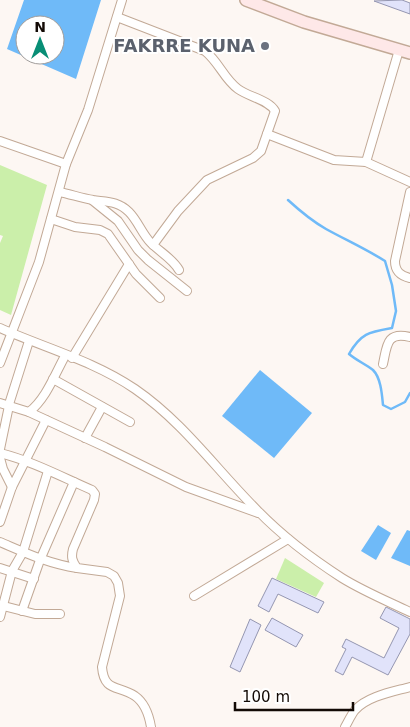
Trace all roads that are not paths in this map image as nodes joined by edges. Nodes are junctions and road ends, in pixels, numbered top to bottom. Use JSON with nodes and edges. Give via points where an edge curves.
{"nodes":[{"id":1,"x":122,"y":0,"type":"edge"},
{"id":2,"x":246,"y":0,"type":"edge"},
{"id":3,"x":117,"y":17,"type":"junction"},
{"id":4,"x":405,"y":51,"type":"edge"},
{"id":5,"x":267,"y":134,"type":"junction"},
{"id":6,"x":0,"y":141,"type":"edge"},
{"id":7,"x":366,"y":162,"type":"junction"},
{"id":8,"x":66,"y":164,"type":"junction"},
{"id":9,"x":410,"y":182,"type":"edge"},
{"id":10,"x":59,"y":192,"type":"junction"},
{"id":11,"x":410,"y":192,"type":"edge"},
{"id":12,"x":92,"y":200,"type":"junction"},
{"id":13,"x":51,"y":219,"type":"junction"},
{"id":14,"x":153,"y":245,"type":"junction"},
{"id":15,"x":129,"y":264,"type":"junction"},
{"id":16,"x":179,"y":270,"type":"dead end"},
{"id":17,"x":410,"y":278,"type":"edge"},
{"id":18,"x":187,"y":291,"type":"dead end"},
{"id":19,"x":160,"y":298,"type":"dead end"},
{"id":20,"x":0,"y":328,"type":"edge"},
{"id":21,"x":12,"y":334,"type":"junction"},
{"id":22,"x":410,"y":337,"type":"edge"},
{"id":23,"x":29,"y":341,"type":"junction"},
{"id":24,"x":69,"y":357,"type":"junction"},
{"id":25,"x":0,"y":363,"type":"edge"},
{"id":26,"x":383,"y":364,"type":"dead end"},
{"id":27,"x":53,"y":379,"type":"junction"},
{"id":28,"x":0,"y":402,"type":"edge"},
{"id":29,"x":9,"y":405,"type":"junction"},
{"id":30,"x":102,"y":407,"type":"junction"},
{"id":31,"x":29,"y":412,"type":"junction"},
{"id":32,"x":46,"y":420,"type":"junction"},
{"id":33,"x":130,"y":422,"type":"dead end"},
{"id":34,"x":86,"y":438,"type":"junction"},
{"id":35,"x":0,"y":451,"type":"edge"},
{"id":36,"x":0,"y":458,"type":"edge"},
{"id":37,"x":25,"y":459,"type":"junction"},
{"id":38,"x":48,"y":471,"type":"junction"},
{"id":39,"x":74,"y":482,"type":"junction"},
{"id":40,"x":12,"y":487,"type":"junction"},
{"id":41,"x":3,"y":504,"type":"edge"},
{"id":42,"x":260,"y":514,"type":"junction"},
{"id":43,"x":0,"y":521,"type":"edge"},
{"id":44,"x":288,"y":539,"type":"junction"},
{"id":45,"x":0,"y":542,"type":"edge"},
{"id":46,"x":23,"y":552,"type":"junction"},
{"id":47,"x":40,"y":560,"type":"junction"},
{"id":48,"x":0,"y":568,"type":"edge"},
{"id":49,"x":77,"y":568,"type":"junction"},
{"id":50,"x":12,"y":571,"type":"junction"},
{"id":51,"x":34,"y":579,"type":"junction"},
{"id":52,"x":194,"y":596,"type":"dead end"},
{"id":53,"x":2,"y":606,"type":"edge"},
{"id":54,"x":22,"y":611,"type":"junction"},
{"id":55,"x":410,"y":612,"type":"edge"},
{"id":56,"x":60,"y":614,"type":"dead end"},
{"id":57,"x":0,"y":617,"type":"edge"},
{"id":58,"x":410,"y":687,"type":"edge"},
{"id":59,"x":151,"y":727,"type":"edge"},
{"id":60,"x":345,"y":727,"type":"edge"}],
"edges":[{"from":1,"to":3,"type":"street"},
{"from":2,"to":4,"type":"main road","via":[[304,22]]},
{"from":3,"to":5,"type":"street","via":[[197,47],[212,56],[233,85],[273,108],[274,116]]},
{"from":3,"to":8,"type":"street","via":[[88,110]]},
{"from":4,"to":7,"type":"street"},
{"from":5,"to":7,"type":"street","via":[[334,160]]},
{"from":5,"to":14,"type":"street","via":[[257,155],[207,180]]},
{"from":6,"to":8,"type":"street"},
{"from":7,"to":9,"type":"street"},
{"from":8,"to":10,"type":"street"},
{"from":10,"to":12,"type":"street"},
{"from":10,"to":13,"type":"street"},
{"from":11,"to":17,"type":"street","via":[[395,267],[400,274]]},
{"from":12,"to":14,"type":"street","via":[[112,201],[126,210]]},
{"from":12,"to":18,"type":"street","via":[[118,221],[148,260]]},
{"from":13,"to":15,"type":"street","via":[[108,234]]},
{"from":13,"to":21,"type":"street"},
{"from":14,"to":16,"type":"street"},
{"from":15,"to":19,"type":"street"},
{"from":15,"to":24,"type":"street"},
{"from":20,"to":21,"type":"street"},
{"from":21,"to":23,"type":"street"},
{"from":21,"to":25,"type":"street"},
{"from":22,"to":26,"type":"street","via":[[392,337],[388,341]]},
{"from":23,"to":24,"type":"street"},
{"from":23,"to":29,"type":"street"},
{"from":24,"to":27,"type":"street"},
{"from":24,"to":42,"type":"street","via":[[122,381],[176,422]]},
{"from":27,"to":30,"type":"street"},
{"from":27,"to":31,"type":"street"},
{"from":28,"to":29,"type":"street"},
{"from":29,"to":31,"type":"street"},
{"from":29,"to":35,"type":"street"},
{"from":30,"to":33,"type":"street"},
{"from":30,"to":34,"type":"street"},
{"from":31,"to":32,"type":"street"},
{"from":32,"to":34,"type":"street"},
{"from":32,"to":37,"type":"street"},
{"from":34,"to":42,"type":"street","via":[[186,487]]},
{"from":35,"to":37,"type":"street"},
{"from":36,"to":40,"type":"street"},
{"from":37,"to":38,"type":"street"},
{"from":37,"to":40,"type":"street"},
{"from":38,"to":39,"type":"street"},
{"from":38,"to":46,"type":"street"},
{"from":39,"to":47,"type":"street"},
{"from":39,"to":49,"type":"street","via":[[94,494],[71,556]]},
{"from":40,"to":41,"type":"street"},
{"from":41,"to":43,"type":"street"},
{"from":42,"to":44,"type":"street"},
{"from":44,"to":52,"type":"street"},
{"from":44,"to":55,"type":"street","via":[[344,579]]},
{"from":45,"to":46,"type":"street"},
{"from":46,"to":47,"type":"street"},
{"from":46,"to":50,"type":"street"},
{"from":47,"to":49,"type":"street"},
{"from":47,"to":51,"type":"street"},
{"from":48,"to":50,"type":"street"},
{"from":49,"to":59,"type":"street","via":[[107,572],[118,583],[120,596],[102,667],[103,677],[108,685],[134,696],[143,704]]},
{"from":50,"to":51,"type":"street"},
{"from":50,"to":53,"type":"street"},
{"from":51,"to":54,"type":"street"},
{"from":53,"to":54,"type":"street"},
{"from":53,"to":57,"type":"street"},
{"from":54,"to":56,"type":"street"},
{"from":58,"to":60,"type":"street","via":[[365,703]]}]}
